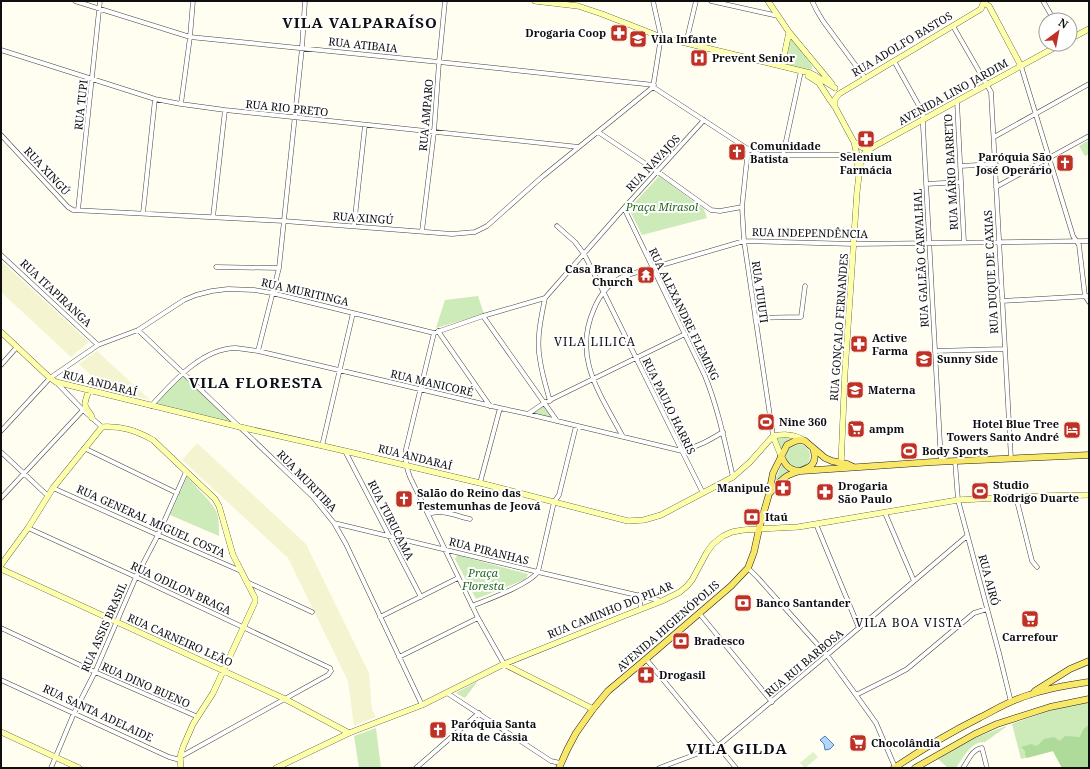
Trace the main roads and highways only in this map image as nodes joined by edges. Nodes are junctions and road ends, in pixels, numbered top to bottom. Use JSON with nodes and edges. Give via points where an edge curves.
{"nodes":[{"id":1,"x":812,"y":447,"type":"junction"},
{"id":2,"x":1089,"y":455,"type":"edge"},
{"id":3,"x":781,"y":456,"type":"junction"},
{"id":4,"x":841,"y":464,"type":"junction"},
{"id":5,"x":853,"y":468,"type":"junction"},
{"id":6,"x":831,"y":469,"type":"junction"},
{"id":7,"x":801,"y":471,"type":"junction"},
{"id":8,"x":769,"y":494,"type":"junction"},
{"id":9,"x":1089,"y":661,"type":"edge"},
{"id":10,"x":1089,"y":682,"type":"edge"},
{"id":11,"x":1029,"y":694,"type":"junction"},
{"id":12,"x":1089,"y":699,"type":"edge"},
{"id":13,"x":559,"y":766,"type":"edge"},
{"id":14,"x":894,"y":768,"type":"edge"},
{"id":15,"x":915,"y":768,"type":"edge"}],
"edges":[{"from":1,"to":3,"type":"main road","via":[[805,441],[797,440],[790,443]]},
{"from":1,"to":4,"type":"main road","via":[[825,458]]},
{"from":1,"to":7,"type":"main road","via":[[813,462],[809,468]]},
{"from":2,"to":5,"type":"main road"},
{"from":3,"to":7,"type":"main road","via":[[788,468]]},
{"from":3,"to":8,"type":"main road","name":"AVENIDA HIGIENÓPOLIS","via":[[773,473]]},
{"from":4,"to":5,"type":"main road"},
{"from":4,"to":6,"type":"main road","via":[[838,468]]},
{"from":5,"to":6,"type":"main road"},
{"from":6,"to":7,"type":"main road"},
{"from":7,"to":8,"type":"main road","name":"AVENIDA HIGIENÓPOLIS","via":[[785,478]]},
{"from":8,"to":13,"type":"main road","name":"AVENIDA HIGIENÓPOLIS","via":[[748,568],[731,586],[608,691],[576,733]]},
{"from":9,"to":11,"type":"main road","via":[[1070,669]]},
{"from":10,"to":11,"type":"main road"},
{"from":11,"to":14,"type":"main road","via":[[966,725]]},
{"from":12,"to":15,"type":"main road","via":[[1050,706],[997,724]]}]}
